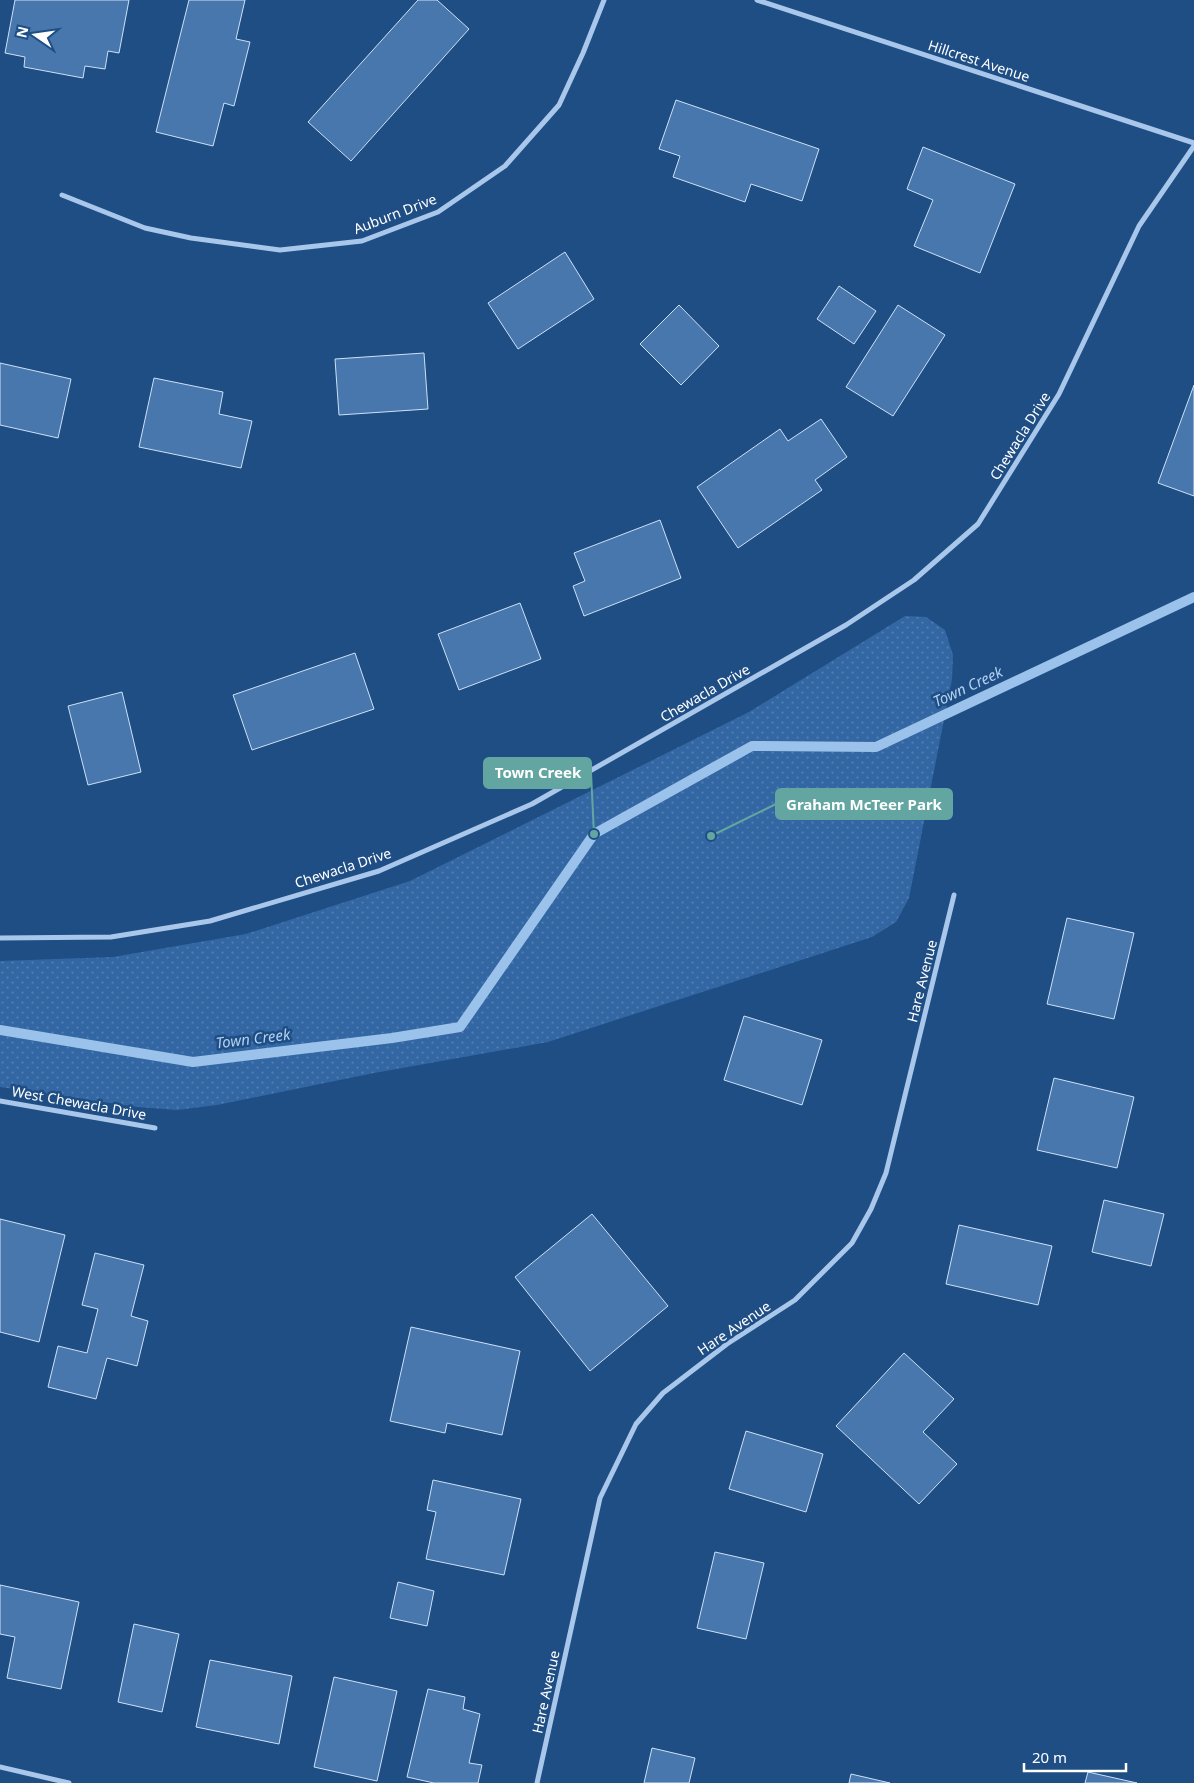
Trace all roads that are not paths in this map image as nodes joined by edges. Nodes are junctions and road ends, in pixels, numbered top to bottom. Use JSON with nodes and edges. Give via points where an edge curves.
{"nodes":[{"id":1,"x":604,"y":0,"type":"edge"},
{"id":2,"x":758,"y":0,"type":"edge"},
{"id":3,"x":1194,"y":144,"type":"edge"},
{"id":4,"x":62,"y":195,"type":"dead end"},
{"id":5,"x":954,"y":895,"type":"dead end"},
{"id":6,"x":0,"y":938,"type":"edge"},
{"id":7,"x":0,"y":1101,"type":"edge"},
{"id":8,"x":155,"y":1128,"type":"dead end"},
{"id":9,"x":0,"y":1767,"type":"edge"},
{"id":10,"x":69,"y":1783,"type":"edge"},
{"id":11,"x":537,"y":1783,"type":"edge"}],
"edges":[{"from":1,"to":4,"type":"street","name":"Auburn Drive","via":[[559,105],[505,166],[438,212],[362,241],[280,250],[191,238],[145,228]]},
{"from":2,"to":3,"type":"street","name":"Hillcrest Avenue"},
{"from":3,"to":6,"type":"street","name":"Chewacla Drive","via":[[1139,226],[1059,394],[978,524],[914,580],[846,625],[532,804],[379,871],[210,920],[111,937]]},
{"from":5,"to":11,"type":"street","name":"Hare Avenue","via":[[886,1173],[852,1243],[796,1300],[728,1344],[663,1393],[636,1424],[600,1498]]},
{"from":7,"to":8,"type":"street","name":"West Chewacla Drive"},
{"from":9,"to":10,"type":"street"}]}
